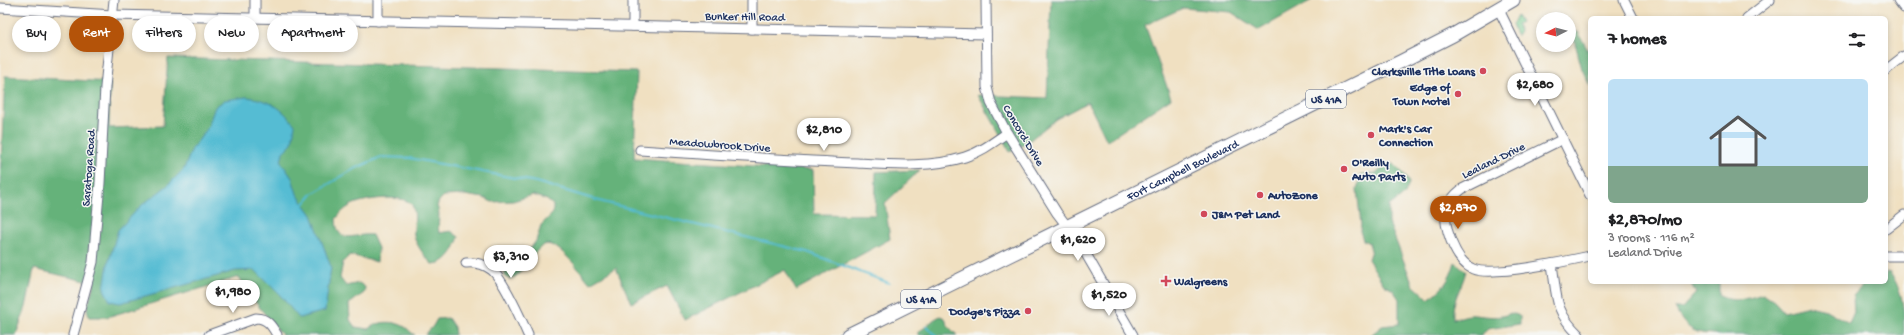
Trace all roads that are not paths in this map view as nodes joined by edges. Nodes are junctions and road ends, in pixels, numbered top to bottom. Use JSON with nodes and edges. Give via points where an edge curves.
{"nodes":[{"id":1,"x":114,"y":0,"type":"edge"},
{"id":2,"x":255,"y":0,"type":"edge"},
{"id":3,"x":378,"y":0,"type":"edge"},
{"id":4,"x":633,"y":0,"type":"edge"},
{"id":5,"x":752,"y":0,"type":"edge"},
{"id":6,"x":986,"y":0,"type":"edge"},
{"id":7,"x":1514,"y":0,"type":"edge"},
{"id":8,"x":1624,"y":0,"type":"edge"},
{"id":9,"x":1770,"y":0,"type":"edge"},
{"id":10,"x":1898,"y":0,"type":"edge"},
{"id":11,"x":0,"y":8,"type":"edge"},
{"id":12,"x":1904,"y":8,"type":"edge"},
{"id":13,"x":1499,"y":10,"type":"junction"},
{"id":14,"x":113,"y":15,"type":"junction"},
{"id":15,"x":255,"y":16,"type":"edge"},
{"id":16,"x":1632,"y":16,"type":"edge"},
{"id":17,"x":1750,"y":16,"type":"edge"},
{"id":18,"x":204,"y":17,"type":"edge"},
{"id":19,"x":259,"y":18,"type":"edge"},
{"id":20,"x":378,"y":21,"type":"junction"},
{"id":21,"x":633,"y":26,"type":"junction"},
{"id":22,"x":752,"y":29,"type":"junction"},
{"id":23,"x":986,"y":34,"type":"junction"},
{"id":24,"x":1904,"y":56,"type":"edge"},
{"id":25,"x":1888,"y":68,"type":"edge"},
{"id":26,"x":1007,"y":133,"type":"junction"},
{"id":27,"x":1563,"y":139,"type":"junction"},
{"id":28,"x":640,"y":150,"type":"dead end"},
{"id":29,"x":1588,"y":190,"type":"edge"},
{"id":30,"x":1904,"y":215,"type":"edge"},
{"id":31,"x":1067,"y":226,"type":"junction"},
{"id":32,"x":1888,"y":227,"type":"edge"},
{"id":33,"x":1588,"y":256,"type":"edge"},
{"id":34,"x":1888,"y":256,"type":"edge"},
{"id":35,"x":1904,"y":256,"type":"edge"},
{"id":36,"x":466,"y":264,"type":"dead end"},
{"id":37,"x":1552,"y":264,"type":"junction"},
{"id":38,"x":73,"y":335,"type":"edge"},
{"id":39,"x":210,"y":335,"type":"edge"},
{"id":40,"x":277,"y":335,"type":"edge"},
{"id":41,"x":528,"y":335,"type":"edge"},
{"id":42,"x":848,"y":335,"type":"edge"},
{"id":43,"x":1133,"y":335,"type":"edge"},
{"id":44,"x":1580,"y":335,"type":"edge"}],
"edges":[{"from":1,"to":14,"type":"street","name":"Saratoga Road"},
{"from":2,"to":15,"type":"street"},
{"from":3,"to":20,"type":"street"},
{"from":4,"to":21,"type":"street"},
{"from":5,"to":22,"type":"street"},
{"from":6,"to":23,"type":"street","name":"Concord Drive"},
{"from":7,"to":13,"type":"highway","name":"Fort Campbell Boulevard","number":"US 41A"},
{"from":8,"to":16,"type":"street"},
{"from":9,"to":17,"type":"street"},
{"from":10,"to":12,"type":"street"},
{"from":11,"to":14,"type":"street","name":"Bunker Hill Road"},
{"from":13,"to":27,"type":"street"},
{"from":13,"to":31,"type":"highway","name":"Fort Campbell Boulevard","number":"US 41A","via":[[1408,58]]},
{"from":14,"to":18,"type":"street","name":"Bunker Hill Road"},
{"from":14,"to":38,"type":"street","name":"Saratoga Road","via":[[105,87],[93,262]]},
{"from":19,"to":20,"type":"street","name":"Bunker Hill Road"},
{"from":20,"to":21,"type":"street","name":"Bunker Hill Road"},
{"from":21,"to":22,"type":"street","name":"Bunker Hill Road"},
{"from":22,"to":23,"type":"street","name":"Bunker Hill Road"},
{"from":23,"to":26,"type":"street","name":"Concord Drive","via":[[987,87],[991,103]]},
{"from":24,"to":25,"type":"street"},
{"from":26,"to":28,"type":"street","name":"Meadowbrook Drive","via":[[965,157],[939,163],[813,162]]},
{"from":26,"to":31,"type":"street","name":"Concord Drive"},
{"from":27,"to":29,"type":"street"},
{"from":27,"to":37,"type":"street","name":"Lealand Drive","via":[[1462,189],[1452,197],[1446,214],[1453,246],[1463,262],[1473,269],[1486,271]]},
{"from":30,"to":32,"type":"street"},
{"from":31,"to":42,"type":"highway","name":"Fort Campbell Boulevard","number":"US 41A"},
{"from":31,"to":43,"type":"street","name":"Concord Drive"},
{"from":33,"to":37,"type":"street","name":"Lealand Drive"},
{"from":34,"to":35,"type":"street"},
{"from":36,"to":41,"type":"street","via":[[478,263],[492,271],[513,303]]},
{"from":37,"to":44,"type":"street","via":[[1560,313]]},
{"from":39,"to":40,"type":"street","via":[[251,318],[260,318],[270,324]]}]}
